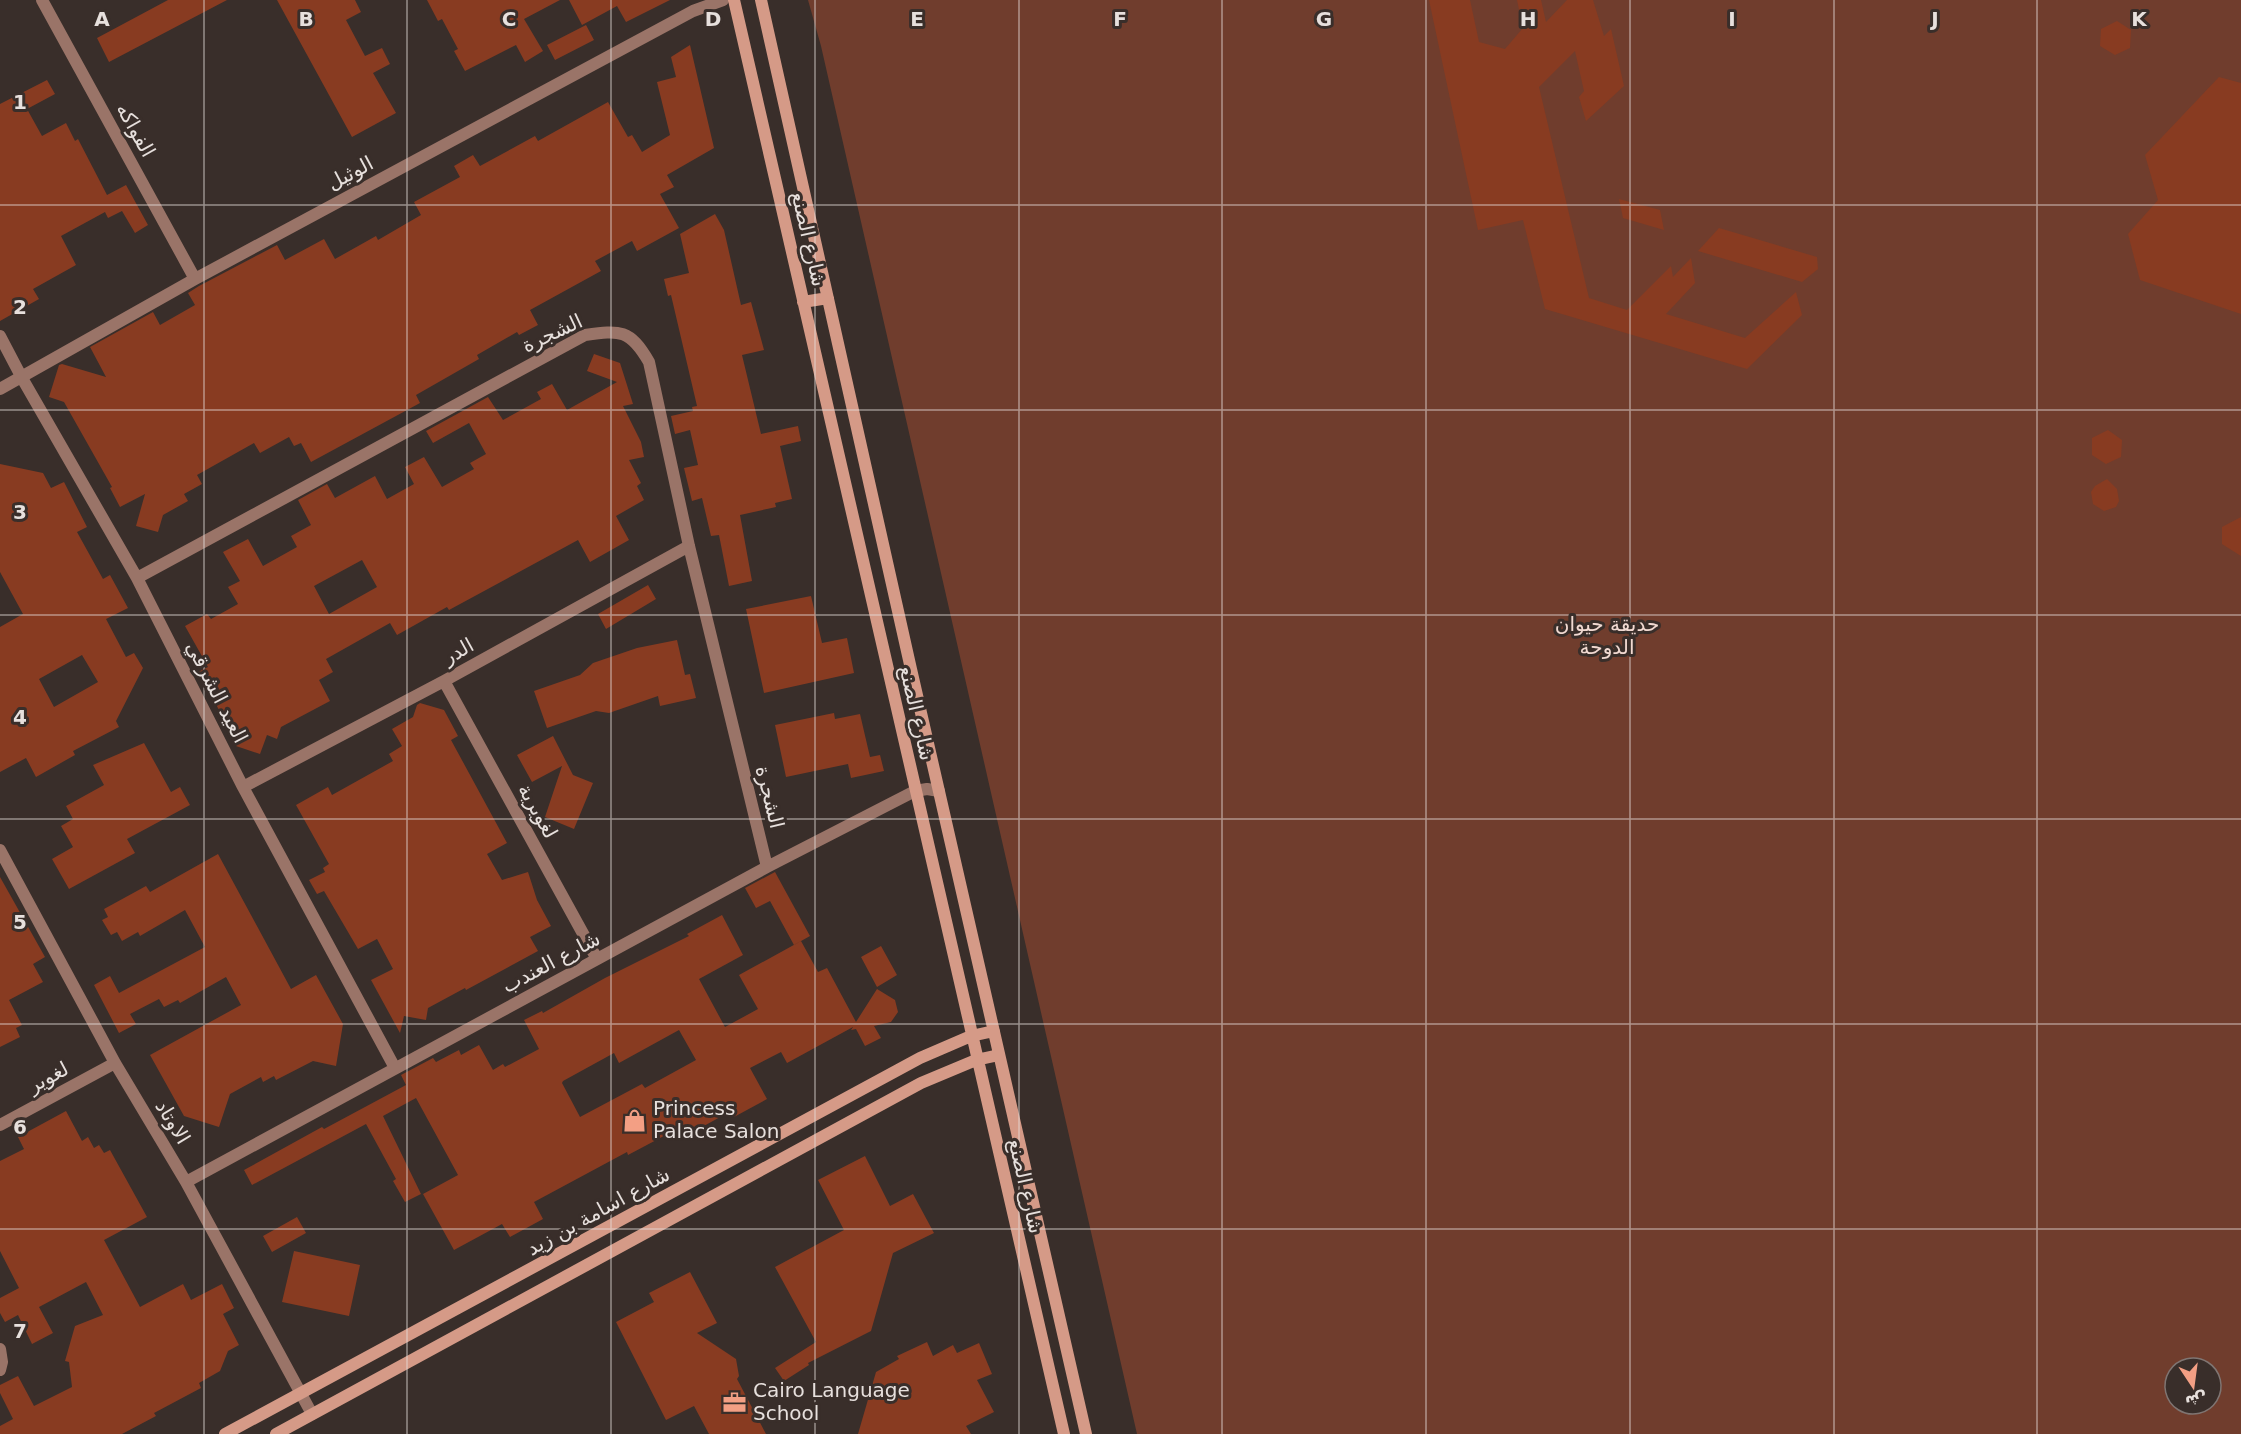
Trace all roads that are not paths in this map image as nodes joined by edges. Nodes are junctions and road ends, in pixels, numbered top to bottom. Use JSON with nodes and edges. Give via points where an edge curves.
{"nodes":[{"id":1,"x":42,"y":0,"type":"edge"},
{"id":2,"x":723,"y":0,"type":"edge"},
{"id":3,"x":734,"y":0,"type":"edge"},
{"id":4,"x":761,"y":0,"type":"edge"},
{"id":5,"x":195,"y":279,"type":"junction"},
{"id":6,"x":828,"y":298,"type":"junction"},
{"id":7,"x":803,"y":302,"type":"junction"},
{"id":8,"x":0,"y":336,"type":"edge"},
{"id":9,"x":22,"y":378,"type":"junction"},
{"id":10,"x":0,"y":389,"type":"edge"},
{"id":11,"x":689,"y":546,"type":"junction"},
{"id":12,"x":136,"y":578,"type":"junction"},
{"id":13,"x":444,"y":681,"type":"junction"},
{"id":14,"x":243,"y":787,"type":"junction"},
{"id":15,"x":915,"y":791,"type":"junction"},
{"id":16,"x":939,"y":791,"type":"junction"},
{"id":17,"x":0,"y":850,"type":"edge"},
{"id":18,"x":767,"y":867,"type":"junction"},
{"id":19,"x":597,"y":959,"type":"junction"},
{"id":20,"x":994,"y":1031,"type":"junction"},
{"id":21,"x":971,"y":1036,"type":"junction"},
{"id":22,"x":999,"y":1055,"type":"junction"},
{"id":23,"x":976,"y":1060,"type":"junction"},
{"id":24,"x":115,"y":1063,"type":"junction"},
{"id":25,"x":396,"y":1068,"type":"junction"},
{"id":26,"x":0,"y":1125,"type":"edge"},
{"id":27,"x":186,"y":1182,"type":"junction"},
{"id":28,"x":0,"y":1349,"type":"edge"},
{"id":29,"x":0,"y":1370,"type":"edge"},
{"id":30,"x":300,"y":1395,"type":"junction"},
{"id":31,"x":312,"y":1414,"type":"junction"},
{"id":32,"x":225,"y":1434,"type":"edge"},
{"id":33,"x":276,"y":1434,"type":"edge"},
{"id":34,"x":1064,"y":1434,"type":"edge"},
{"id":35,"x":1086,"y":1434,"type":"edge"}],
"edges":[{"from":1,"to":5,"type":"street","name":"الفواكه"},
{"from":2,"to":5,"type":"street","name":"الوثيل","via":[[693,11]]},
{"from":3,"to":7,"type":"street","name":"شارع الصنع"},
{"from":4,"to":6,"type":"street","name":"شارع الصنع"},
{"from":5,"to":9,"type":"street","name":"الوثيل"},
{"from":6,"to":7,"type":"street"},
{"from":6,"to":16,"type":"street","name":"شارع الصنع"},
{"from":7,"to":15,"type":"street","name":"شارع الصنع"},
{"from":8,"to":9,"type":"street","name":"العيد الشرقي"},
{"from":9,"to":10,"type":"street","name":"الوثيل"},
{"from":9,"to":12,"type":"street","name":"العيد الشرقي"},
{"from":11,"to":12,"type":"street","name":"الشجرة","via":[[649,362],[628,334],[608,332],[585,335]]},
{"from":11,"to":13,"type":"street","name":"الدر"},
{"from":11,"to":18,"type":"street","name":"الشجرة"},
{"from":12,"to":14,"type":"street","name":"العيد الشرقي"},
{"from":13,"to":14,"type":"street","name":"الدر"},
{"from":13,"to":19,"type":"street","name":"لغويرية"},
{"from":14,"to":25,"type":"street","name":"العيد الشرقي"},
{"from":15,"to":16,"type":"street","name":"شارع العندب"},
{"from":15,"to":18,"type":"street","name":"شارع العندب"},
{"from":15,"to":21,"type":"street","name":"شارع الصنع"},
{"from":16,"to":20,"type":"street","name":"شارع الصنع"},
{"from":17,"to":24,"type":"street","name":"الاوتاد"},
{"from":18,"to":19,"type":"street","name":"شارع العندب"},
{"from":19,"to":25,"type":"street","name":"شارع العندب"},
{"from":20,"to":21,"type":"street","name":"شارع اسامة بن زيد"},
{"from":20,"to":22,"type":"street","name":"شارع الصنع"},
{"from":21,"to":23,"type":"street","name":"شارع الصنع"},
{"from":21,"to":30,"type":"street","name":"شارع اسامة بن زيد","via":[[920,1058]]},
{"from":22,"to":23,"type":"street"},
{"from":22,"to":35,"type":"street","name":"شارع الصنع"},
{"from":23,"to":31,"type":"street","via":[[921,1083]]},
{"from":23,"to":34,"type":"street","name":"شارع الصنع"},
{"from":24,"to":26,"type":"street","name":"لغوير"},
{"from":24,"to":27,"type":"street","name":"الاوتاد"},
{"from":25,"to":27,"type":"street","name":"شارع العندب"},
{"from":27,"to":30,"type":"street","name":"الاوتاد"},
{"from":28,"to":29,"type":"street"},
{"from":30,"to":31,"type":"street","name":"الاوتاد"},
{"from":30,"to":32,"type":"street","name":"شارع اسامة بن زيد"},
{"from":31,"to":33,"type":"street"}]}
